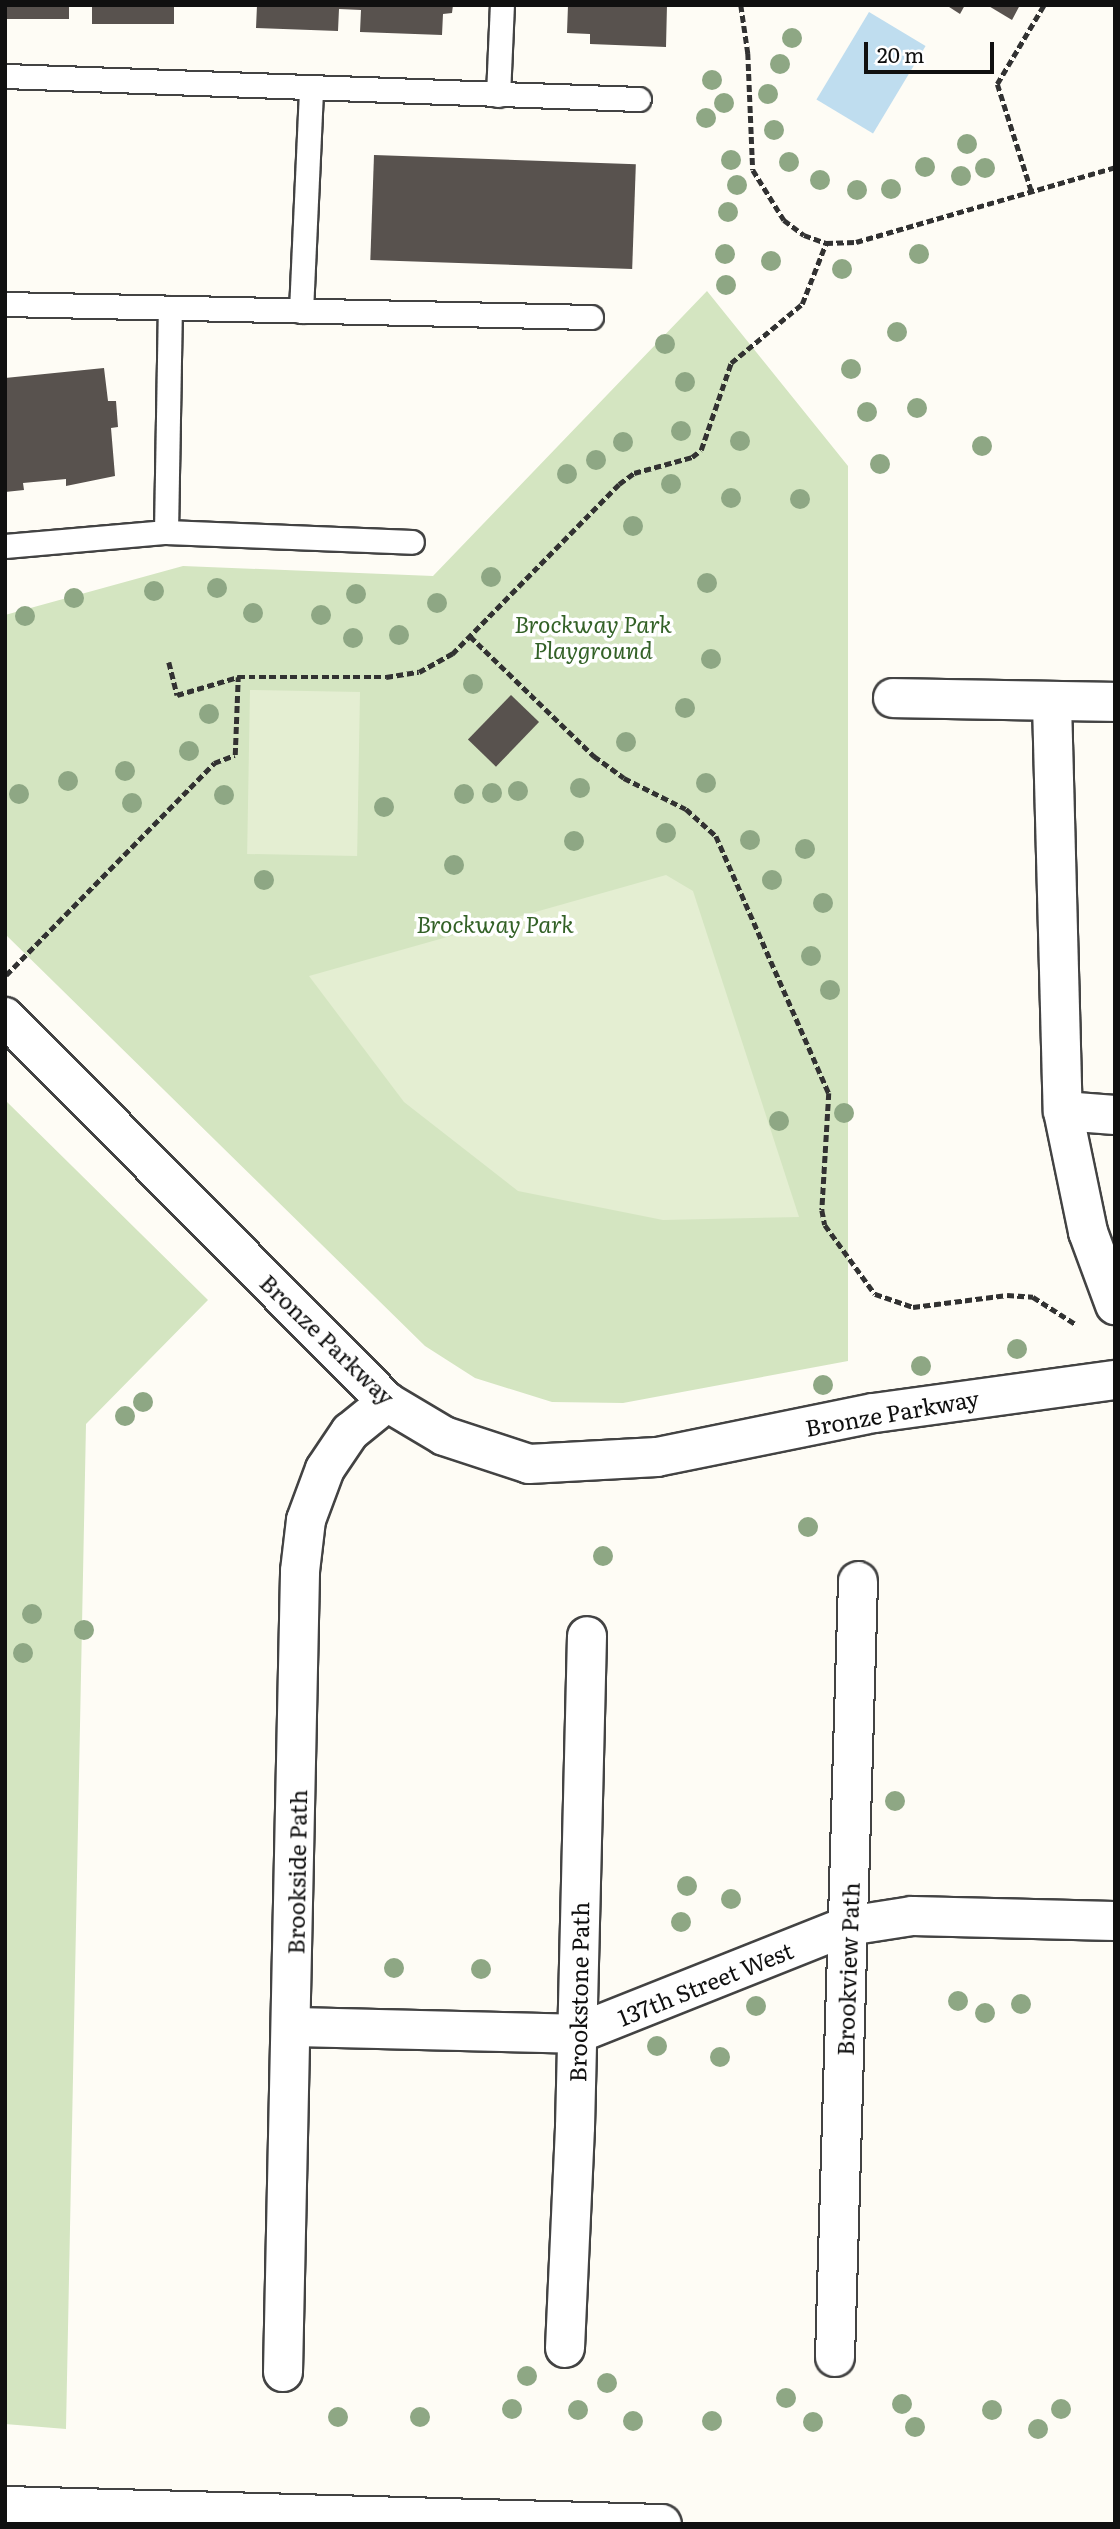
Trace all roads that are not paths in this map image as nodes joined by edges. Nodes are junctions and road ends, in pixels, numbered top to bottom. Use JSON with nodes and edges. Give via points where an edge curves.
{"nodes":[{"id":1,"x":502,"y":5,"type":"edge"},
{"id":2,"x":5,"y":76,"type":"edge"},
{"id":3,"x":311,"y":88,"type":"junction"},
{"id":4,"x":498,"y":95,"type":"junction"},
{"id":5,"x":639,"y":99,"type":"dead end"},
{"id":6,"x":5,"y":304,"type":"edge"},
{"id":7,"x":170,"y":308,"type":"junction"},
{"id":8,"x":301,"y":311,"type":"junction"},
{"id":9,"x":591,"y":317,"type":"dead end"},
{"id":10,"x":166,"y":532,"type":"junction"},
{"id":11,"x":412,"y":542,"type":"dead end"},
{"id":12,"x":5,"y":546,"type":"edge"},
{"id":13,"x":893,"y":698,"type":"dead end"},
{"id":14,"x":1052,"y":702,"type":"junction"},
{"id":15,"x":1115,"y":702,"type":"edge"},
{"id":16,"x":5,"y":1017,"type":"edge"},
{"id":17,"x":1063,"y":1111,"type":"junction"},
{"id":18,"x":1115,"y":1115,"type":"edge"},
{"id":19,"x":1115,"y":1305,"type":"edge"},
{"id":20,"x":1115,"y":1380,"type":"edge"},
{"id":21,"x":387,"y":1402,"type":"junction"},
{"id":22,"x":858,"y":1581,"type":"dead end"},
{"id":23,"x":587,"y":1636,"type":"dead end"},
{"id":24,"x":1115,"y":1921,"type":"edge"},
{"id":25,"x":848,"y":1926,"type":"junction"},
{"id":26,"x":294,"y":2027,"type":"junction"},
{"id":27,"x":576,"y":2034,"type":"junction"},
{"id":28,"x":565,"y":2348,"type":"dead end"},
{"id":29,"x":835,"y":2357,"type":"dead end"},
{"id":30,"x":283,"y":2372,"type":"dead end"},
{"id":31,"x":5,"y":2506,"type":"edge"},
{"id":32,"x":662,"y":2524,"type":"edge"}],
"edges":[{"from":1,"to":4,"type":"lane"},
{"from":2,"to":3,"type":"lane"},
{"from":3,"to":4,"type":"lane"},
{"from":3,"to":8,"type":"lane"},
{"from":4,"to":5,"type":"lane"},
{"from":6,"to":7,"type":"lane"},
{"from":7,"to":8,"type":"lane"},
{"from":7,"to":10,"type":"lane"},
{"from":8,"to":9,"type":"lane"},
{"from":10,"to":11,"type":"lane"},
{"from":10,"to":12,"type":"lane"},
{"from":13,"to":14,"type":"street"},
{"from":14,"to":15,"type":"street"},
{"from":14,"to":17,"type":"street"},
{"from":16,"to":21,"type":"street","name":"Bronze Parkway"},
{"from":17,"to":18,"type":"street"},
{"from":17,"to":19,"type":"street","via":[[1088,1232]]},
{"from":20,"to":21,"type":"street","name":"Bronze Parkway","via":[[874,1413],[657,1457],[529,1464],[444,1436]]},
{"from":21,"to":26,"type":"street","name":"Brookside Path","via":[[350,1432],[325,1469],[306,1520],[300,1571]]},
{"from":22,"to":25,"type":"street","name":"Brookview Path"},
{"from":23,"to":27,"type":"street","name":"Brookstone Path"},
{"from":24,"to":25,"type":"street","name":"137th Street West","via":[[912,1916]]},
{"from":25,"to":27,"type":"street","name":"137th Street West"},
{"from":25,"to":29,"type":"street","name":"Brookview Path"},
{"from":26,"to":27,"type":"street","name":"137th Street West"},
{"from":26,"to":30,"type":"street","name":"Brookside Path"},
{"from":27,"to":28,"type":"street","name":"Brookstone Path"},
{"from":31,"to":32,"type":"street"}]}
